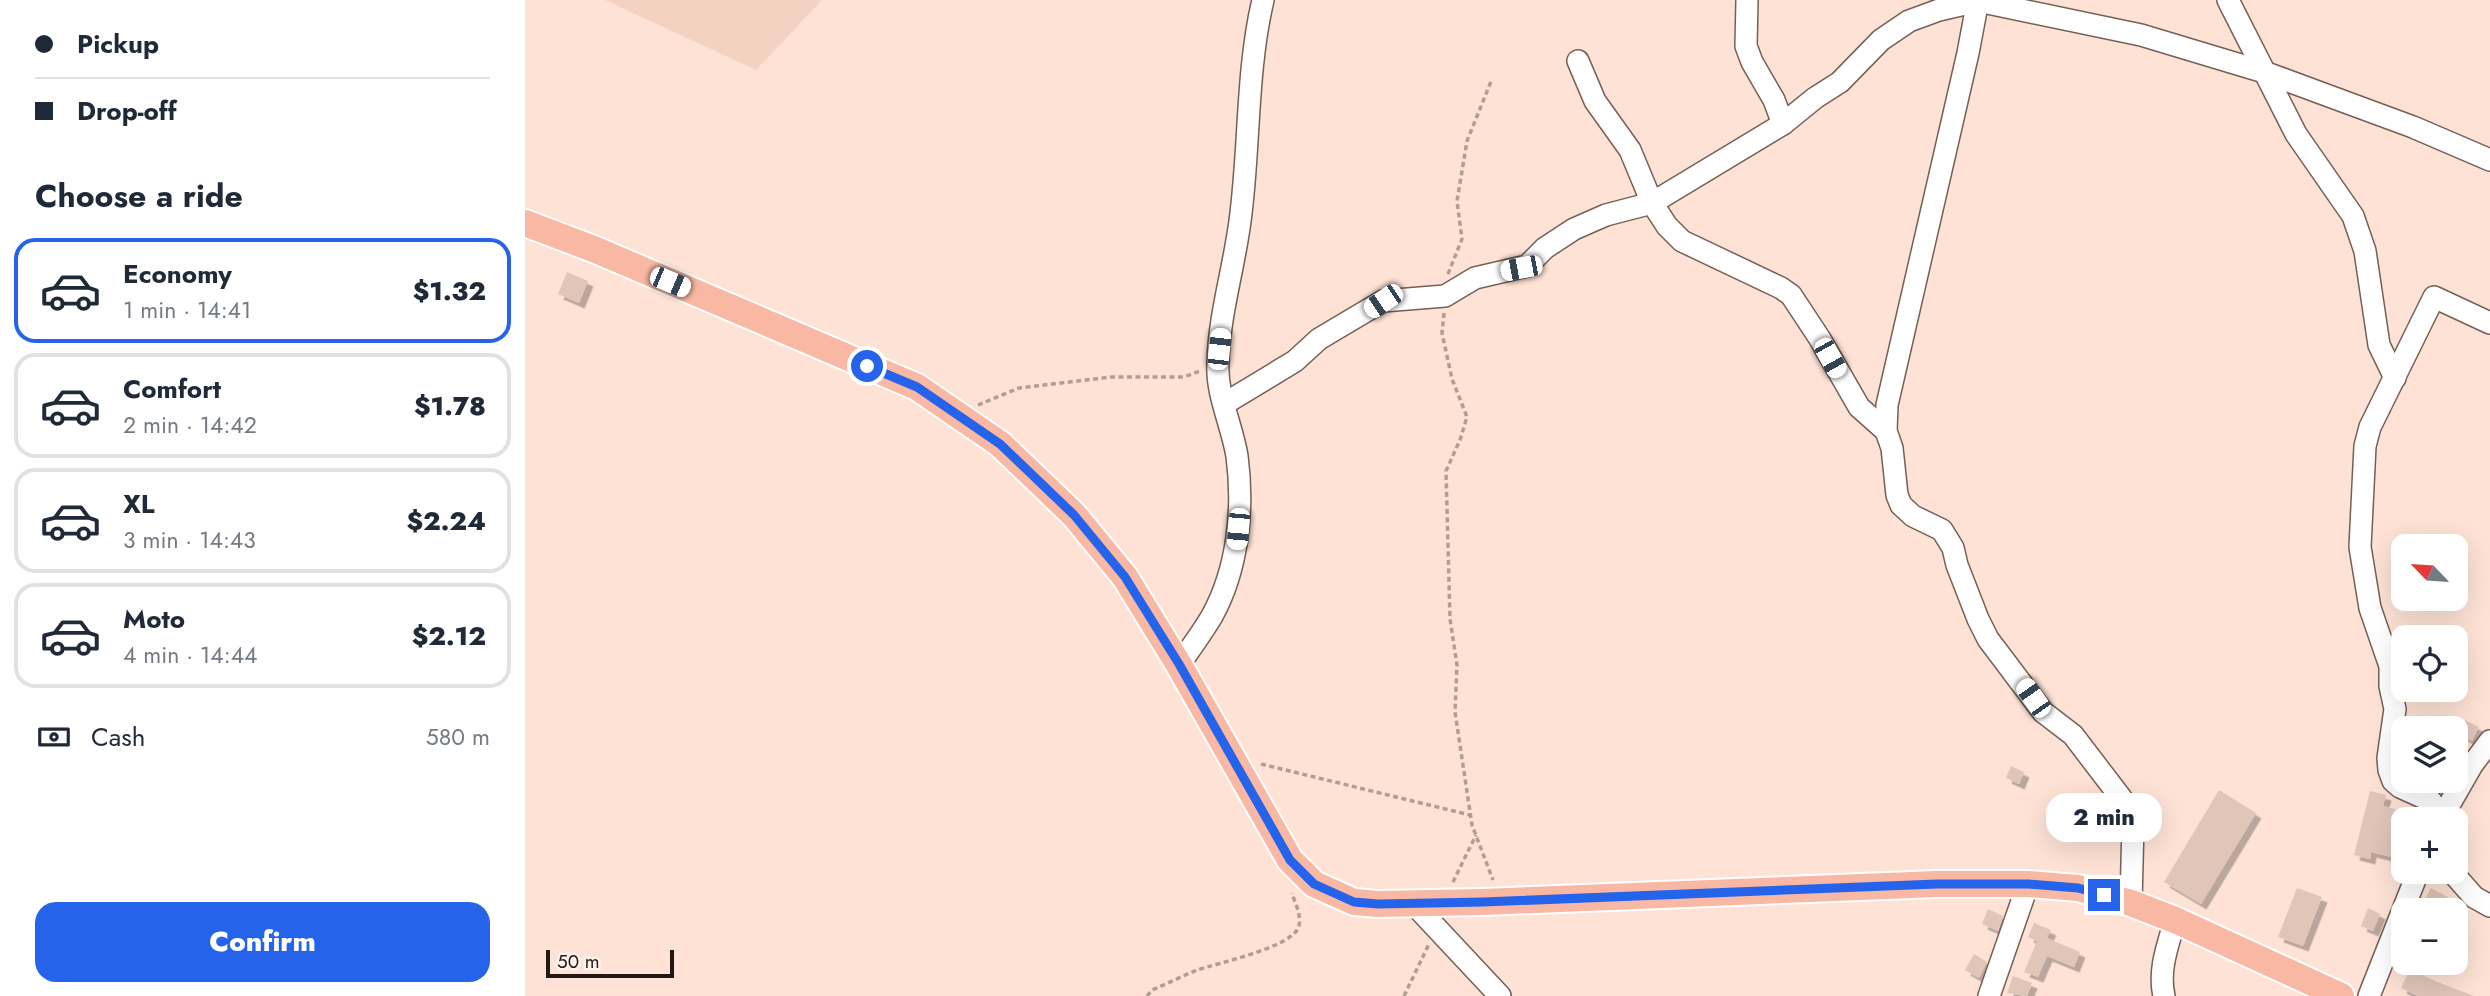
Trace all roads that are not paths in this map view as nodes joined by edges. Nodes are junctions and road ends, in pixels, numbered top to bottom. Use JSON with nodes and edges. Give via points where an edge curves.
{"nodes":[{"id":1,"x":1263,"y":0,"type":"edge"},
{"id":2,"x":1747,"y":0,"type":"edge"},
{"id":3,"x":1978,"y":0,"type":"edge"},
{"id":4,"x":2228,"y":0,"type":"edge"},
{"id":5,"x":1578,"y":61,"type":"dead end"},
{"id":6,"x":2264,"y":72,"type":"junction"},
{"id":7,"x":1783,"y":124,"type":"junction"},
{"id":8,"x":2490,"y":160,"type":"edge"},
{"id":9,"x":1652,"y":203,"type":"junction"},
{"id":10,"x":525,"y":223,"type":"edge"},
{"id":11,"x":2490,"y":323,"type":"edge"},
{"id":12,"x":2395,"y":378,"type":"junction"},
{"id":13,"x":1224,"y":404,"type":"junction"},
{"id":14,"x":1886,"y":431,"type":"junction"},
{"id":15,"x":1179,"y":664,"type":"junction"},
{"id":16,"x":2490,"y":741,"type":"edge"},
{"id":17,"x":2434,"y":807,"type":"edge"},
{"id":18,"x":2448,"y":807,"type":"edge"},
{"id":19,"x":2028,"y":884,"type":"junction"},
{"id":20,"x":2413,"y":884,"type":"edge"},
{"id":21,"x":2463,"y":884,"type":"edge"},
{"id":22,"x":1413,"y":903,"type":"junction"},
{"id":23,"x":2131,"y":903,"type":"junction"},
{"id":24,"x":2490,"y":906,"type":"edge"},
{"id":25,"x":2175,"y":920,"type":"junction"},
{"id":26,"x":1500,"y":996,"type":"edge"},
{"id":27,"x":1989,"y":996,"type":"edge"},
{"id":28,"x":2164,"y":996,"type":"edge"},
{"id":29,"x":2341,"y":996,"type":"edge"},
{"id":30,"x":2369,"y":996,"type":"edge"}],
"edges":[{"from":1,"to":13,"type":"street","via":[[1240,223],[1217,366]]},
{"from":2,"to":7,"type":"street","via":[[1746,46]]},
{"from":3,"to":6,"type":"street","via":[[2141,35]]},
{"from":3,"to":7,"type":"street","via":[[1909,21],[1881,40],[1840,82]]},
{"from":3,"to":14,"type":"street","via":[[1890,394]]},
{"from":4,"to":6,"type":"street"},
{"from":5,"to":9,"type":"street","via":[[1595,101],[1630,150]]},
{"from":6,"to":8,"type":"street"},
{"from":6,"to":12,"type":"street","via":[[2296,134],[2353,216],[2365,251],[2379,345]]},
{"from":7,"to":9,"type":"street"},
{"from":9,"to":13,"type":"street","via":[[1574,229],[1527,266],[1475,278],[1445,296],[1383,301]]},
{"from":9,"to":14,"type":"street","via":[[1682,241],[1791,295],[1859,407]]},
{"from":10,"to":15,"type":"main road","via":[[917,387],[1000,444],[1074,515],[1125,577]]},
{"from":11,"to":12,"type":"street","via":[[2434,297]]},
{"from":12,"to":17,"type":"street","via":[[2365,446],[2360,547],[2370,608],[2390,666],[2395,715],[2389,770],[2400,787],[2431,801]]},
{"from":13,"to":15,"type":"street","via":[[1237,456],[1236,547],[1212,615]]},
{"from":14,"to":23,"type":"street","via":[[1901,505],[1942,530],[1988,639],[2043,712],[2073,735],[2128,807],[2133,823]]},
{"from":15,"to":22,"type":"main road","via":[[1290,860],[1314,884],[1354,902]]},
{"from":16,"to":18,"type":"street"},
{"from":19,"to":22,"type":"main road"},
{"from":19,"to":23,"type":"main road","via":[[2078,888]]},
{"from":19,"to":27,"type":"street"},
{"from":20,"to":30,"type":"street"},
{"from":21,"to":24,"type":"street"},
{"from":22,"to":26,"type":"street"},
{"from":23,"to":25,"type":"main road"},
{"from":25,"to":28,"type":"street","via":[[2164,961]]},
{"from":25,"to":29,"type":"main road"}]}
